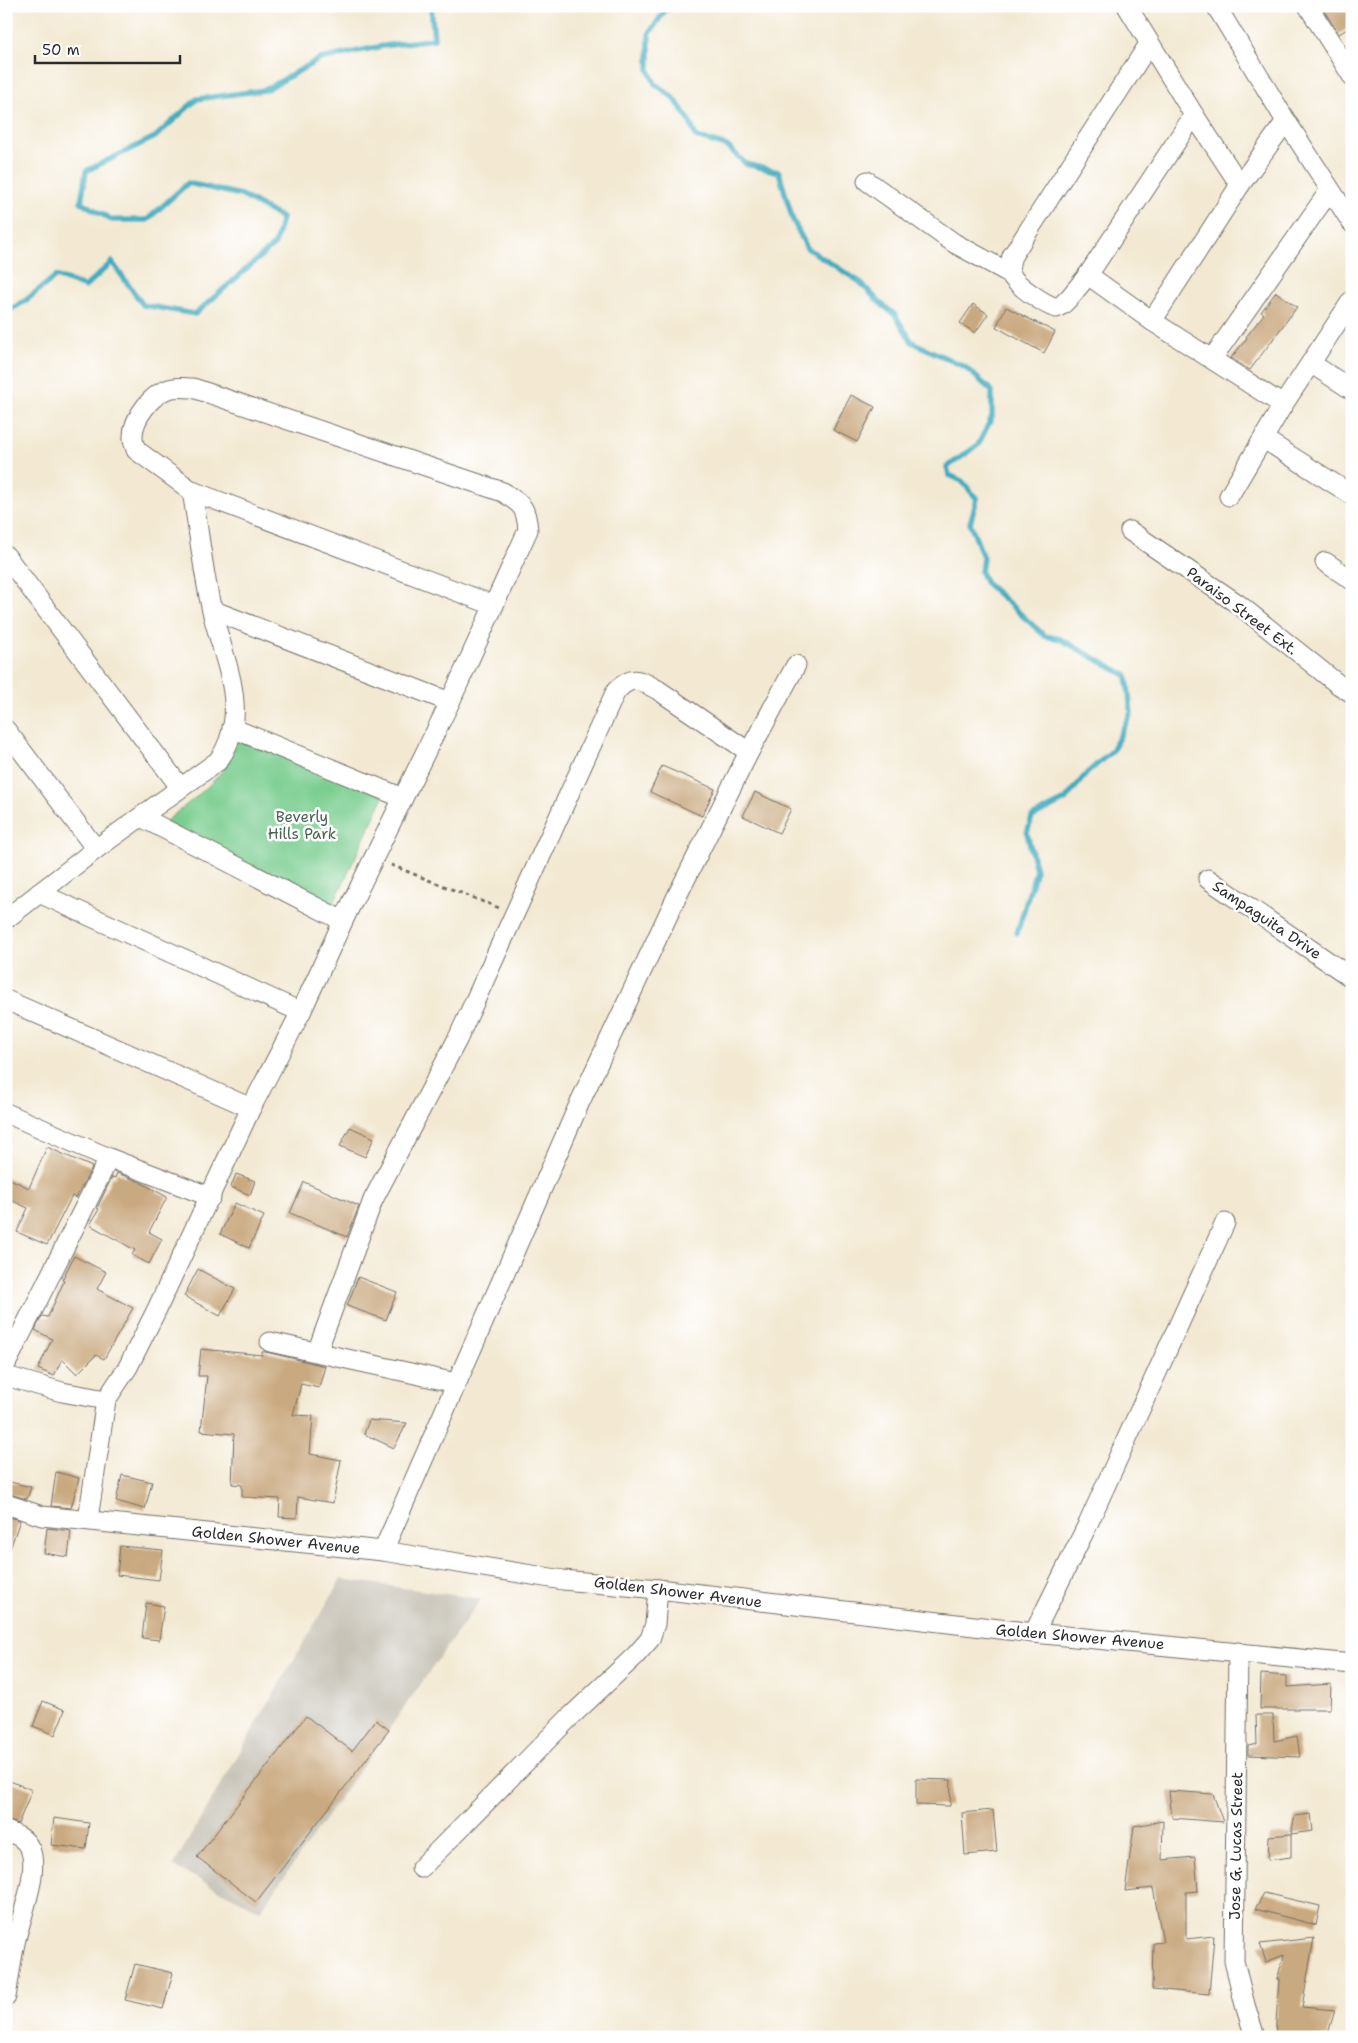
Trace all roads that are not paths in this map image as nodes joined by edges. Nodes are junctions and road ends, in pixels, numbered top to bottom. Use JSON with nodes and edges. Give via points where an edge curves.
{"nodes":[{"id":1,"x":1127,"y":6,"type":"edge"},
{"id":2,"x":1216,"y":6,"type":"edge"},
{"id":3,"x":1308,"y":6,"type":"edge"},
{"id":4,"x":1149,"y":44,"type":"junction"},
{"id":5,"x":1352,"y":76,"type":"edge"},
{"id":6,"x":1194,"y":115,"type":"junction"},
{"id":7,"x":1286,"y":121,"type":"junction"},
{"id":8,"x":866,"y":180,"type":"dead end"},
{"id":9,"x":1240,"y":185,"type":"junction"},
{"id":10,"x":1330,"y":190,"type":"junction"},
{"id":11,"x":1352,"y":223,"type":"edge"},
{"id":12,"x":1010,"y":274,"type":"junction"},
{"id":13,"x":1088,"y":274,"type":"junction"},
{"id":14,"x":1352,"y":300,"type":"edge"},
{"id":15,"x":1152,"y":321,"type":"junction"},
{"id":16,"x":1212,"y":360,"type":"junction"},
{"id":17,"x":1312,"y":364,"type":"junction"},
{"id":18,"x":1352,"y":390,"type":"edge"},
{"id":19,"x":1284,"y":405,"type":"junction"},
{"id":20,"x":1264,"y":439,"type":"junction"},
{"id":21,"x":192,"y":491,"type":"junction"},
{"id":22,"x":1352,"y":495,"type":"edge"},
{"id":23,"x":1229,"y":496,"type":"dead end"},
{"id":24,"x":1130,"y":531,"type":"dead end"},
{"id":25,"x":6,"y":556,"type":"edge"},
{"id":26,"x":1325,"y":562,"type":"dead end"},
{"id":27,"x":1352,"y":580,"type":"edge"},
{"id":28,"x":493,"y":605,"type":"junction"},
{"id":29,"x":212,"y":610,"type":"junction"},
{"id":30,"x":796,"y":665,"type":"dead end"},
{"id":31,"x":1352,"y":693,"type":"edge"},
{"id":32,"x":450,"y":702,"type":"junction"},
{"id":33,"x":232,"y":728,"type":"junction"},
{"id":34,"x":6,"y":730,"type":"edge"},
{"id":35,"x":749,"y":752,"type":"junction"},
{"id":36,"x":180,"y":787,"type":"junction"},
{"id":37,"x":403,"y":798,"type":"junction"},
{"id":38,"x":141,"y":817,"type":"junction"},
{"id":39,"x":96,"y":848,"type":"junction"},
{"id":40,"x":1208,"y":879,"type":"dead end"},
{"id":41,"x":39,"y":893,"type":"junction"},
{"id":42,"x":9,"y":910,"type":"edge"},
{"id":43,"x":343,"y":921,"type":"junction"},
{"id":44,"x":1352,"y":978,"type":"edge"},
{"id":45,"x":6,"y":1000,"type":"edge"},
{"id":46,"x":301,"y":1012,"type":"junction"},
{"id":47,"x":251,"y":1108,"type":"junction"},
{"id":48,"x":7,"y":1114,"type":"edge"},
{"id":49,"x":109,"y":1158,"type":"junction"},
{"id":50,"x":211,"y":1197,"type":"junction"},
{"id":51,"x":1225,"y":1223,"type":"dead end"},
{"id":52,"x":270,"y":1342,"type":"dead end"},
{"id":53,"x":317,"y":1352,"type":"junction"},
{"id":54,"x":6,"y":1364,"type":"edge"},
{"id":55,"x":6,"y":1376,"type":"edge"},
{"id":56,"x":456,"y":1382,"type":"junction"},
{"id":57,"x":106,"y":1400,"type":"junction"},
{"id":58,"x":6,"y":1504,"type":"edge"},
{"id":59,"x":88,"y":1519,"type":"junction"},
{"id":60,"x":383,"y":1551,"type":"junction"},
{"id":61,"x":658,"y":1589,"type":"junction"},
{"id":62,"x":1034,"y":1633,"type":"junction"},
{"id":63,"x":1238,"y":1652,"type":"junction"},
{"id":64,"x":1352,"y":1664,"type":"edge"},
{"id":65,"x":6,"y":1831,"type":"edge"},
{"id":66,"x":421,"y":1868,"type":"dead end"},
{"id":67,"x":11,"y":1941,"type":"edge"},
{"id":68,"x":6,"y":1997,"type":"edge"},
{"id":69,"x":1255,"y":2037,"type":"edge"}],
"edges":[{"from":1,"to":4,"type":"street"},
{"from":2,"to":7,"type":"street"},
{"from":3,"to":5,"type":"street"},
{"from":4,"to":6,"type":"street"},
{"from":4,"to":12,"type":"street","via":[[1012,256]]},
{"from":6,"to":9,"type":"street"},
{"from":6,"to":13,"type":"street"},
{"from":7,"to":9,"type":"street"},
{"from":7,"to":10,"type":"street"},
{"from":8,"to":12,"type":"street","via":[[954,243]]},
{"from":9,"to":15,"type":"street"},
{"from":10,"to":11,"type":"street"},
{"from":10,"to":16,"type":"street"},
{"from":12,"to":13,"type":"street","via":[[1048,306],[1056,308],[1070,297]]},
{"from":13,"to":15,"type":"street"},
{"from":14,"to":17,"type":"street"},
{"from":15,"to":16,"type":"street"},
{"from":16,"to":19,"type":"street"},
{"from":17,"to":18,"type":"street"},
{"from":17,"to":19,"type":"street"},
{"from":19,"to":20,"type":"street"},
{"from":20,"to":22,"type":"street"},
{"from":20,"to":23,"type":"street"},
{"from":21,"to":28,"type":"street"},
{"from":21,"to":28,"type":"street","via":[[136,450],[133,440],[139,417],[155,397],[171,388],[193,388],[503,492],[519,503],[527,514],[528,530]]},
{"from":21,"to":29,"type":"street"},
{"from":24,"to":31,"type":"street","name":"Paraiso Street Ext.","via":[[1238,604]]},
{"from":25,"to":36,"type":"street"},
{"from":26,"to":27,"type":"street"},
{"from":28,"to":32,"type":"street"},
{"from":29,"to":32,"type":"street"},
{"from":29,"to":33,"type":"street","via":[[229,676],[234,718]]},
{"from":30,"to":35,"type":"street"},
{"from":32,"to":37,"type":"street"},
{"from":33,"to":36,"type":"street","via":[[226,750],[218,761]]},
{"from":33,"to":37,"type":"street"},
{"from":34,"to":39,"type":"street"},
{"from":35,"to":53,"type":"street","via":[[643,682],[626,682],[616,691],[458,1038],[373,1200]]},
{"from":35,"to":56,"type":"street","via":[[580,1102]]},
{"from":36,"to":38,"type":"street"},
{"from":37,"to":43,"type":"street"},
{"from":38,"to":39,"type":"street"},
{"from":38,"to":43,"type":"street"},
{"from":39,"to":41,"type":"street"},
{"from":40,"to":44,"type":"street","name":"Sampaguita Drive"},
{"from":41,"to":42,"type":"street"},
{"from":41,"to":46,"type":"street"},
{"from":43,"to":46,"type":"street"},
{"from":45,"to":47,"type":"street"},
{"from":46,"to":47,"type":"street"},
{"from":47,"to":50,"type":"street"},
{"from":48,"to":49,"type":"street"},
{"from":49,"to":50,"type":"street"},
{"from":49,"to":54,"type":"street"},
{"from":50,"to":57,"type":"street","via":[[128,1367]]},
{"from":51,"to":62,"type":"street","via":[[1088,1524]]},
{"from":52,"to":53,"type":"street"},
{"from":53,"to":56,"type":"street"},
{"from":55,"to":57,"type":"street"},
{"from":56,"to":60,"type":"street"},
{"from":57,"to":59,"type":"street"},
{"from":58,"to":59,"type":"street","name":"Golden Shower Avenue","via":[[42,1516]]},
{"from":59,"to":60,"type":"street","name":"Golden Shower Avenue"},
{"from":60,"to":61,"type":"street","name":"Golden Shower Avenue","via":[[563,1580]]},
{"from":61,"to":62,"type":"street","name":"Golden Shower Avenue"},
{"from":61,"to":66,"type":"street","via":[[655,1624],[650,1639]]},
{"from":62,"to":63,"type":"street","name":"Golden Shower Avenue"},
{"from":63,"to":64,"type":"street","name":"Golden Shower Avenue"},
{"from":63,"to":69,"type":"street","name":"Jose G. Lucas Street","via":[[1234,1961]]},
{"from":65,"to":67,"type":"street","via":[[23,1837],[30,1850],[31,1882]]},
{"from":67,"to":68,"type":"street"}]}
